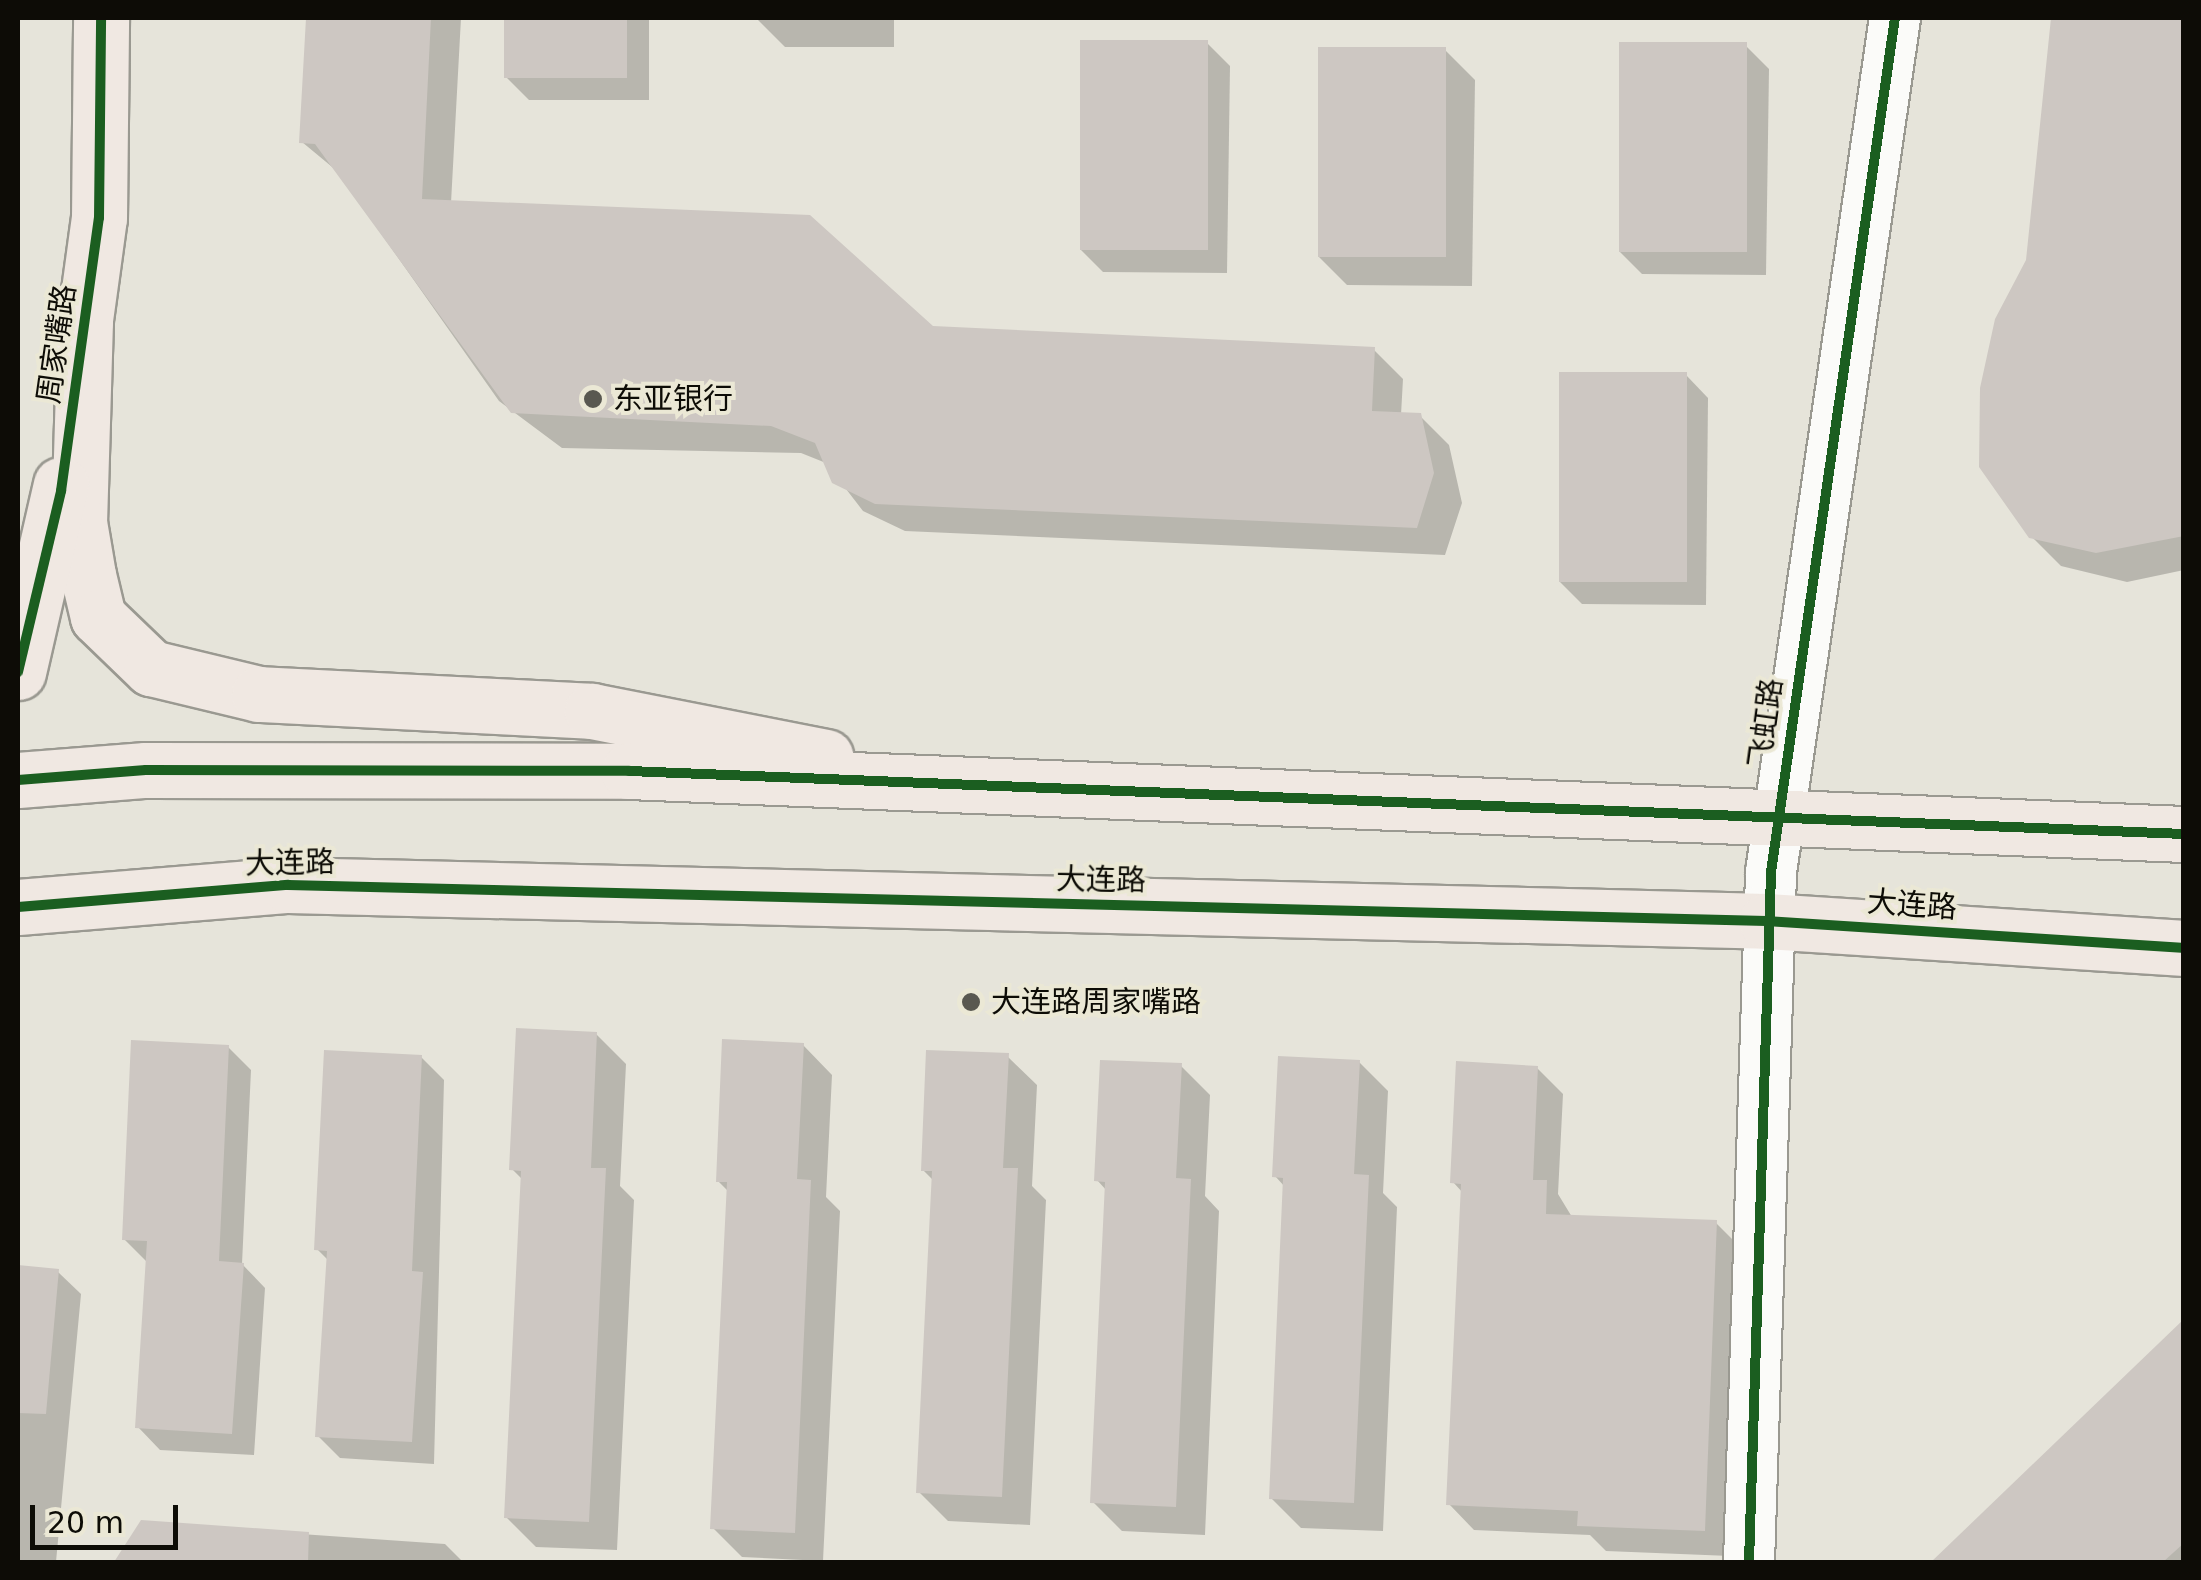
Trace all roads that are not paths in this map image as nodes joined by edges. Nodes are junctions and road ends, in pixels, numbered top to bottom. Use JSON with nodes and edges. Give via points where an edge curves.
{"nodes":[{"id":1,"x":101,"y":18,"type":"edge"},
{"id":2,"x":1894,"y":18,"type":"edge"},
{"id":3,"x":85,"y":322,"type":"junction"},
{"id":4,"x":18,"y":672,"type":"edge"},
{"id":5,"x":18,"y":780,"type":"edge"},
{"id":6,"x":895,"y":782,"type":"junction"},
{"id":7,"x":1777,"y":819,"type":"junction"},
{"id":8,"x":2184,"y":834,"type":"edge"},
{"id":9,"x":18,"y":906,"type":"edge"},
{"id":10,"x":1766,"y":920,"type":"junction"},
{"id":11,"x":2184,"y":948,"type":"edge"},
{"id":12,"x":1750,"y":1562,"type":"edge"}],
"edges":[{"from":1,"to":3,"type":"main road","name":"周家嘴路","via":[[100,218]]},
{"from":2,"to":7,"type":"street","name":"飞虹路"},
{"from":3,"to":4,"type":"main road","name":"周家嘴路","via":[[60,491]]},
{"from":3,"to":6,"type":"main road","via":[[79,522],[88,575],[98,617],[151,668],[259,694],[592,711],[749,736]]},
{"from":5,"to":6,"type":"main road","via":[[204,770]]},
{"from":6,"to":7,"type":"main road"},
{"from":7,"to":8,"type":"main road"},
{"from":7,"to":10,"type":"street","name":"飞虹路"},
{"from":9,"to":10,"type":"main road","name":"大连路","via":[[288,885]]},
{"from":10,"to":11,"type":"main road","name":"大连路"},
{"from":10,"to":12,"type":"street","name":"飞虹路"}]}
